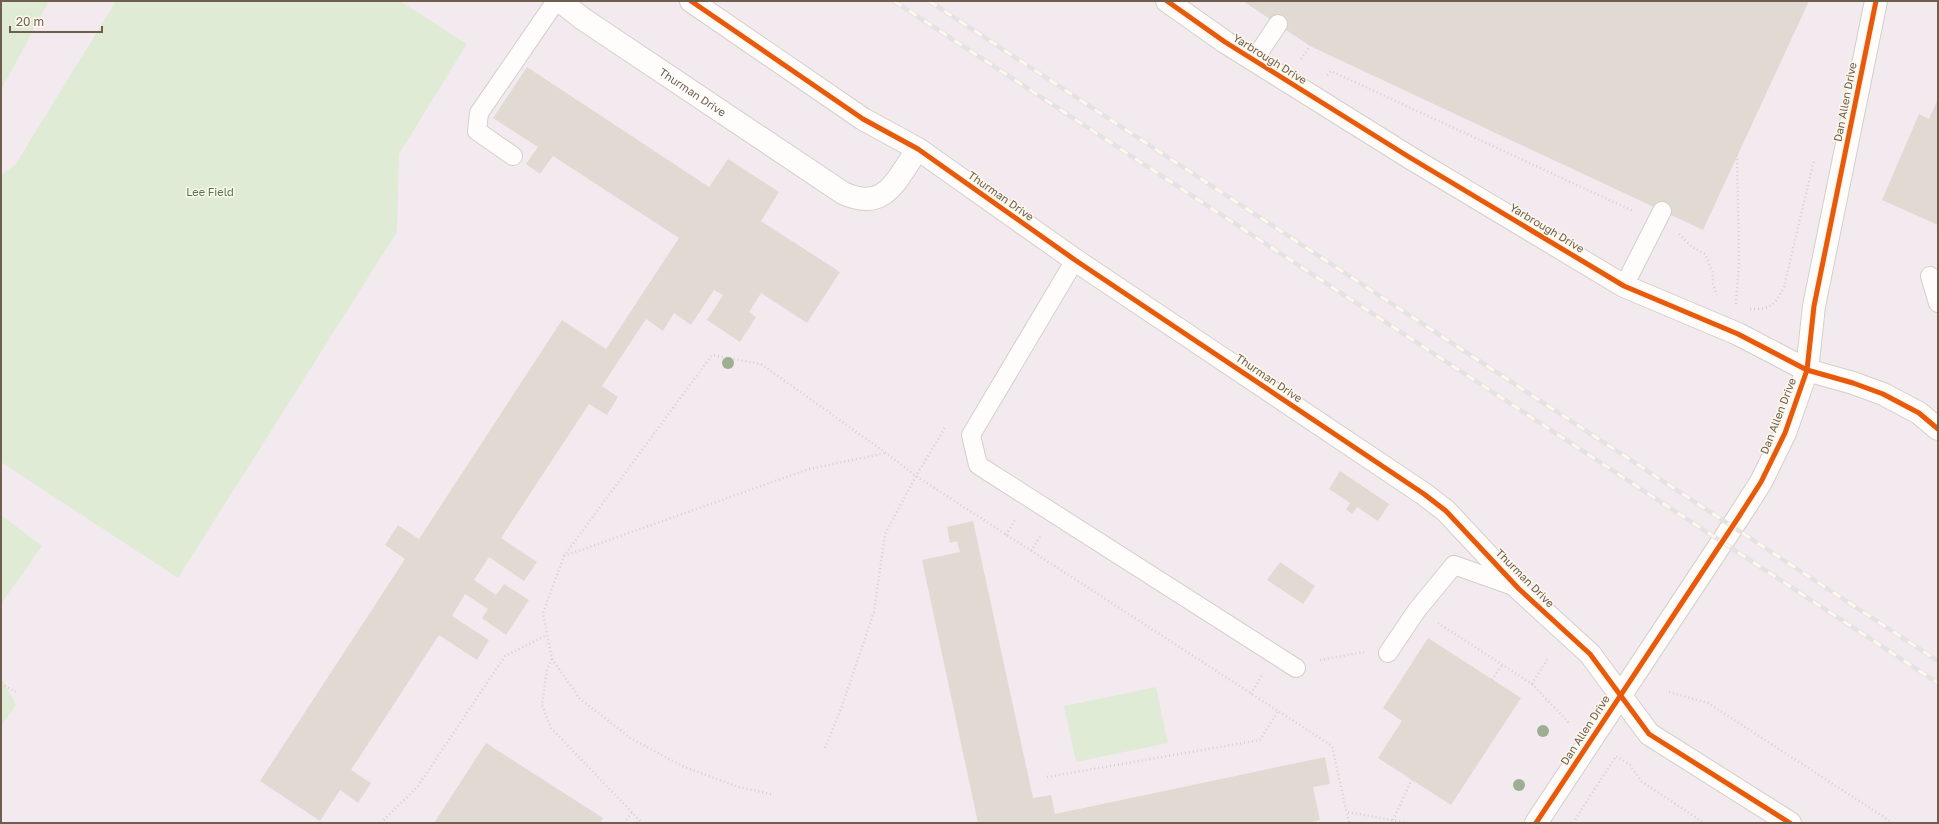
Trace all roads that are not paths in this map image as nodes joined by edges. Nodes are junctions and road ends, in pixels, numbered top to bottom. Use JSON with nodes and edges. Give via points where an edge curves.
{"nodes":[{"id":1,"x":556,"y":1,"type":"edge"},
{"id":2,"x":560,"y":1,"type":"edge"},
{"id":3,"x":691,"y":1,"type":"edge"},
{"id":4,"x":1167,"y":1,"type":"edge"},
{"id":5,"x":1876,"y":1,"type":"edge"},
{"id":6,"x":1278,"y":24,"type":"dead end"},
{"id":7,"x":1254,"y":60,"type":"junction"},
{"id":8,"x":918,"y":149,"type":"junction"},
{"id":9,"x":513,"y":156,"type":"dead end"},
{"id":10,"x":1659,"y":216,"type":"road end"},
{"id":11,"x":1075,"y":260,"type":"junction"},
{"id":12,"x":1930,"y":276,"type":"dead end"},
{"id":13,"x":1624,"y":286,"type":"junction"},
{"id":14,"x":1938,"y":302,"type":"edge"},
{"id":15,"x":1806,"y":370,"type":"junction"},
{"id":16,"x":1938,"y":429,"type":"edge"},
{"id":17,"x":1519,"y":588,"type":"junction"},
{"id":18,"x":1388,"y":653,"type":"road end"},
{"id":19,"x":1296,"y":668,"type":"road end"},
{"id":20,"x":1620,"y":694,"type":"junction"},
{"id":21,"x":1536,"y":823,"type":"edge"},
{"id":22,"x":1790,"y":823,"type":"edge"}],
"edges":[{"from":1,"to":9,"type":"lane","via":[[479,113],[477,131]]},
{"from":2,"to":8,"type":"street","name":"Thurman Drive","via":[[583,19],[853,198],[868,201],[882,196]]},
{"from":3,"to":8,"type":"street","name":"Thurman Drive","via":[[863,119]]},
{"from":4,"to":7,"type":"street","name":"Yarbrough Drive"},
{"from":5,"to":15,"type":"street","name":"Dan Allen Drive","via":[[1814,306]]},
{"from":6,"to":7,"type":"lane"},
{"from":7,"to":13,"type":"street","name":"Yarbrough Drive"},
{"from":8,"to":11,"type":"street","name":"Thurman Drive"},
{"from":10,"to":13,"type":"lane"},
{"from":11,"to":17,"type":"street","name":"Thurman Drive","via":[[1424,494],[1462,528]]},
{"from":11,"to":19,"type":"lane","via":[[971,435],[978,465]]},
{"from":12,"to":14,"type":"lane"},
{"from":13,"to":15,"type":"street","name":"Yarbrough Drive","via":[[1738,334]]},
{"from":15,"to":16,"type":"street","name":"Yarbrough Drive","via":[[1884,394],[1919,413]]},
{"from":15,"to":20,"type":"street","name":"Dan Allen Drive","via":[[1785,433],[1761,482]]},
{"from":17,"to":18,"type":"lane","via":[[1454,565],[1417,610]]},
{"from":17,"to":20,"type":"street","name":"Thurman Drive","via":[[1590,654]]},
{"from":20,"to":21,"type":"street","name":"Dan Allen Drive"},
{"from":20,"to":22,"type":"street","name":"Thurman Drive","via":[[1649,734]]}]}
